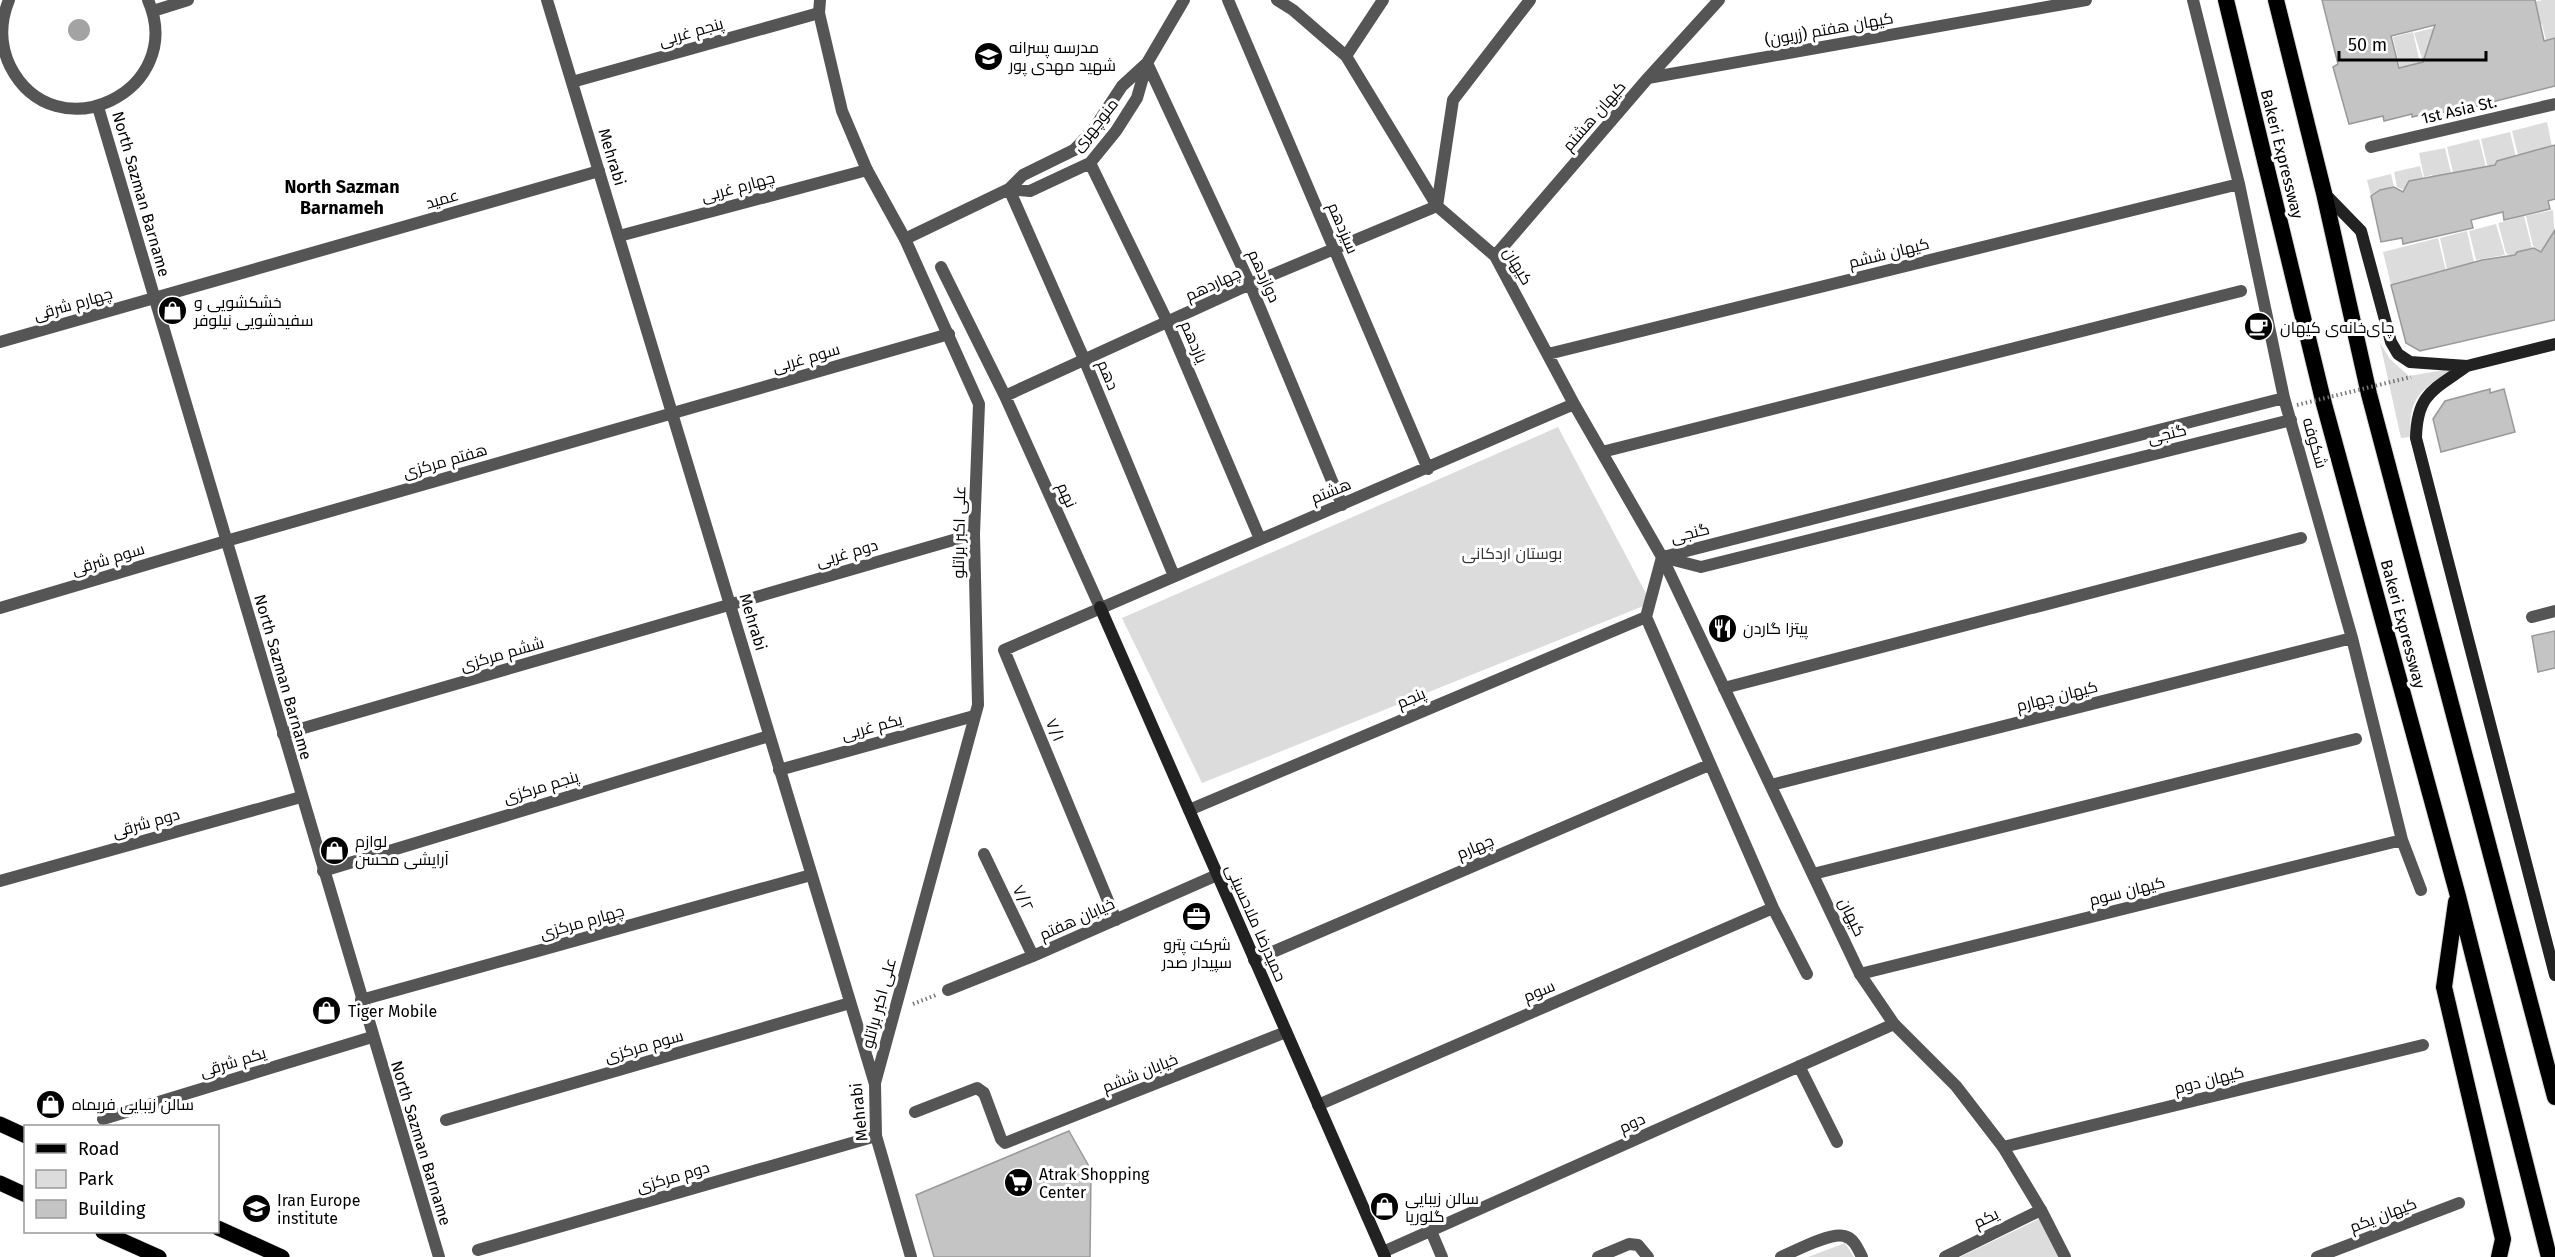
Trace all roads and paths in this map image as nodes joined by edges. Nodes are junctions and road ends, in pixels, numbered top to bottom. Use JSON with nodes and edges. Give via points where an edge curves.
{"nodes":[{"id":1,"x":9,"y":0,"type":"edge"},
{"id":2,"x":188,"y":0,"type":"edge"},
{"id":3,"x":547,"y":0,"type":"edge"},
{"id":4,"x":1184,"y":0,"type":"edge"},
{"id":5,"x":1228,"y":0,"type":"edge"},
{"id":6,"x":1277,"y":0,"type":"edge"},
{"id":7,"x":1383,"y":0,"type":"edge"},
{"id":8,"x":1530,"y":0,"type":"edge"},
{"id":9,"x":1719,"y":0,"type":"edge"},
{"id":10,"x":2086,"y":0,"type":"edge"},
{"id":11,"x":2193,"y":0,"type":"edge"},
{"id":12,"x":2226,"y":0,"type":"edge"},
{"id":13,"x":2276,"y":0,"type":"edge"},
{"id":14,"x":150,"y":5,"type":"edge"},
{"id":15,"x":820,"y":6,"type":"edge"},
{"id":16,"x":1346,"y":56,"type":"junction"},
{"id":17,"x":3,"y":58,"type":"edge"},
{"id":18,"x":1147,"y":63,"type":"junction"},
{"id":19,"x":1648,"y":78,"type":"junction"},
{"id":20,"x":572,"y":82,"type":"junction"},
{"id":21,"x":2555,"y":104,"type":"edge"},
{"id":22,"x":98,"y":107,"type":"junction"},
{"id":23,"x":2371,"y":147,"type":"dead end"},
{"id":24,"x":1090,"y":163,"type":"junction"},
{"id":25,"x":867,"y":170,"type":"junction"},
{"id":26,"x":599,"y":171,"type":"junction"},
{"id":27,"x":2239,"y":184,"type":"junction"},
{"id":28,"x":1009,"y":189,"type":"junction"},
{"id":29,"x":2325,"y":193,"type":"junction"},
{"id":30,"x":1437,"y":206,"type":"junction"},
{"id":31,"x":619,"y":236,"type":"junction"},
{"id":32,"x":905,"y":238,"type":"junction"},
{"id":33,"x":1334,"y":249,"type":"junction"},
{"id":34,"x":1495,"y":256,"type":"junction"},
{"id":35,"x":941,"y":267,"type":"dead end"},
{"id":36,"x":1250,"y":284,"type":"junction"},
{"id":37,"x":2241,"y":291,"type":"dead end"},
{"id":38,"x":154,"y":298,"type":"junction"},
{"id":39,"x":1168,"y":323,"type":"junction"},
{"id":40,"x":949,"y":334,"type":"junction"},
{"id":41,"x":0,"y":342,"type":"edge"},
{"id":42,"x":2555,"y":344,"type":"edge"},
{"id":43,"x":1548,"y":354,"type":"junction"},
{"id":44,"x":1084,"y":359,"type":"junction"},
{"id":45,"x":2467,"y":366,"type":"junction"},
{"id":46,"x":2411,"y":379,"type":"dead end"},
{"id":47,"x":1005,"y":396,"type":"junction"},
{"id":48,"x":2284,"y":398,"type":"junction"},
{"id":49,"x":1574,"y":404,"type":"junction"},
{"id":50,"x":2297,"y":405,"type":"dead end"},
{"id":51,"x":672,"y":414,"type":"junction"},
{"id":52,"x":2291,"y":420,"type":"junction"},
{"id":53,"x":1602,"y":452,"type":"junction"},
{"id":54,"x":1428,"y":469,"type":"junction"},
{"id":55,"x":1342,"y":505,"type":"junction"},
{"id":56,"x":974,"y":534,"type":"junction"},
{"id":57,"x":2301,"y":538,"type":"dead end"},
{"id":58,"x":1260,"y":539,"type":"junction"},
{"id":59,"x":226,"y":541,"type":"junction"},
{"id":60,"x":1662,"y":557,"type":"junction"},
{"id":61,"x":1174,"y":576,"type":"junction"},
{"id":62,"x":730,"y":604,"type":"junction"},
{"id":63,"x":1100,"y":607,"type":"junction"},
{"id":64,"x":0,"y":608,"type":"edge"},
{"id":65,"x":2555,"y":611,"type":"edge"},
{"id":66,"x":1647,"y":617,"type":"junction"},
{"id":67,"x":2532,"y":617,"type":"dead end"},
{"id":68,"x":2352,"y":638,"type":"junction"},
{"id":69,"x":1724,"y":688,"type":"junction"},
{"id":70,"x":974,"y":716,"type":"junction"},
{"id":71,"x":283,"y":734,"type":"junction"},
{"id":72,"x":769,"y":736,"type":"junction"},
{"id":73,"x":2356,"y":739,"type":"dead end"},
{"id":74,"x":1709,"y":765,"type":"junction"},
{"id":75,"x":779,"y":770,"type":"junction"},
{"id":76,"x":1771,"y":785,"type":"junction"},
{"id":77,"x":301,"y":797,"type":"junction"},
{"id":78,"x":1189,"y":810,"type":"junction"},
{"id":79,"x":2402,"y":840,"type":"junction"},
{"id":80,"x":984,"y":854,"type":"dead end"},
{"id":81,"x":323,"y":871,"type":"junction"},
{"id":82,"x":1813,"y":874,"type":"junction"},
{"id":83,"x":812,"y":875,"type":"junction"},
{"id":84,"x":1217,"y":875,"type":"junction"},
{"id":85,"x":0,"y":881,"type":"edge"},
{"id":86,"x":2421,"y":890,"type":"dead end"},
{"id":87,"x":2458,"y":896,"type":"junction"},
{"id":88,"x":1773,"y":908,"type":"junction"},
{"id":89,"x":1116,"y":920,"type":"junction"},
{"id":90,"x":1033,"y":956,"type":"junction"},
{"id":91,"x":1254,"y":960,"type":"junction"},
{"id":92,"x":1807,"y":974,"type":"dead end"},
{"id":93,"x":1860,"y":974,"type":"junction"},
{"id":94,"x":2555,"y":975,"type":"edge"},
{"id":95,"x":948,"y":990,"type":"joint"},
{"id":96,"x":361,"y":1000,"type":"junction"},
{"id":97,"x":850,"y":1004,"type":"junction"},
{"id":98,"x":892,"y":1013,"type":"junction"},
{"id":99,"x":1894,"y":1024,"type":"junction"},
{"id":100,"x":1286,"y":1032,"type":"junction"},
{"id":101,"x":372,"y":1037,"type":"junction"},
{"id":102,"x":2423,"y":1044,"type":"dead end"},
{"id":103,"x":1799,"y":1066,"type":"junction"},
{"id":104,"x":874,"y":1084,"type":"junction"},
{"id":105,"x":2555,"y":1097,"type":"edge"},
{"id":106,"x":1318,"y":1105,"type":"junction"},
{"id":107,"x":915,"y":1112,"type":"dead end"},
{"id":108,"x":103,"y":1119,"type":"dead end"},
{"id":109,"x":446,"y":1120,"type":"dead end"},
{"id":110,"x":0,"y":1124,"type":"edge"},
{"id":111,"x":24,"y":1135,"type":"edge"},
{"id":112,"x":876,"y":1136,"type":"junction"},
{"id":113,"x":1837,"y":1142,"type":"dead end"},
{"id":114,"x":2003,"y":1148,"type":"junction"},
{"id":115,"x":0,"y":1183,"type":"edge"},
{"id":116,"x":24,"y":1194,"type":"edge"},
{"id":117,"x":2459,"y":1203,"type":"dead end"},
{"id":118,"x":2041,"y":1210,"type":"junction"},
{"id":119,"x":219,"y":1228,"type":"edge"},
{"id":120,"x":1431,"y":1231,"type":"junction"},
{"id":121,"x":104,"y":1233,"type":"edge"},
{"id":122,"x":478,"y":1250,"type":"dead end"},
{"id":123,"x":1384,"y":1255,"type":"edge"},
{"id":124,"x":159,"y":1257,"type":"edge"},
{"id":125,"x":282,"y":1257,"type":"edge"},
{"id":126,"x":439,"y":1257,"type":"edge"},
{"id":127,"x":911,"y":1257,"type":"edge"},
{"id":128,"x":1442,"y":1257,"type":"edge"},
{"id":129,"x":1598,"y":1257,"type":"edge"},
{"id":130,"x":1648,"y":1257,"type":"edge"},
{"id":131,"x":1781,"y":1257,"type":"edge"},
{"id":132,"x":1862,"y":1257,"type":"edge"},
{"id":133,"x":1945,"y":1257,"type":"edge"},
{"id":134,"x":2065,"y":1257,"type":"edge"},
{"id":135,"x":2318,"y":1257,"type":"edge"},
{"id":136,"x":2499,"y":1257,"type":"edge"},
{"id":137,"x":2549,"y":1257,"type":"edge"}],
"edges":[{"from":1,"to":17,"type":"street","via":[[1,35]]},
{"from":2,"to":14,"type":"street"},
{"from":3,"to":20,"type":"street","name":"Mehrabi"},
{"from":4,"to":18,"type":"street","name":"منوچهری"},
{"from":5,"to":33,"type":"street","name":"سیزدهم"},
{"from":6,"to":16,"type":"street","name":"کیهان"},
{"from":7,"to":16,"type":"street"},
{"from":8,"to":30,"type":"street","via":[[1453,100]]},
{"from":9,"to":19,"type":"street","name":"کیهان هشتم"},
{"from":10,"to":19,"type":"street","name":"کیهان هفتم (زریون)"},
{"from":11,"to":27,"type":"street","name":"شکوفه"},
{"from":12,"to":87,"type":"highway","name":"Bakeri Expressway","via":[[2324,404]]},
{"from":13,"to":29,"type":"highway","name":"Bakeri Expressway"},
{"from":14,"to":22,"type":"street","via":[[156,35],[151,59],[139,80],[120,97]]},
{"from":15,"to":20,"type":"street","name":"پنجم غربی"},
{"from":15,"to":25,"type":"street","name":"علی اکبر براتلو","via":[[842,111]]},
{"from":16,"to":30,"type":"street","name":"کیهان"},
{"from":17,"to":22,"type":"street","via":[[32,94],[53,105],[75,109]]},
{"from":18,"to":24,"type":"street","name":"منوچهری","via":[[1137,98]]},
{"from":18,"to":28,"type":"street","name":"منوچهری","via":[[1122,86],[1093,130],[1074,150],[1023,175]]},
{"from":18,"to":36,"type":"street","name":"دوازدهم"},
{"from":19,"to":34,"type":"street","name":"کیهان هشتم"},
{"from":20,"to":26,"type":"street","name":"Mehrabi"},
{"from":21,"to":23,"type":"street","name":"1st Asia St."},
{"from":22,"to":38,"type":"street","name":"North Sazman Barname"},
{"from":24,"to":28,"type":"street","name":"منوچهری","via":[[1030,191]]},
{"from":24,"to":39,"type":"street","name":"یازدهم"},
{"from":25,"to":31,"type":"street","name":"چهارم غربی"},
{"from":25,"to":32,"type":"street","name":"علی اکبر براتلو"},
{"from":26,"to":31,"type":"street","name":"Mehrabi"},
{"from":26,"to":38,"type":"street","name":"عمید"},
{"from":27,"to":43,"type":"street","name":"کیهان ششم"},
{"from":27,"to":48,"type":"street","name":"شکوفه"},
{"from":28,"to":32,"type":"street","name":"منوچهری"},
{"from":28,"to":44,"type":"street","name":"دهم"},
{"from":29,"to":45,"type":"main road","via":[[2361,231],[2391,342],[2398,354],[2410,362]]},
{"from":29,"to":105,"type":"highway","name":"Bakeri Expressway","via":[[2369,393]]},
{"from":30,"to":33,"type":"street","name":"چهاردهم"},
{"from":30,"to":34,"type":"street","name":"کیهان"},
{"from":31,"to":51,"type":"street","name":"Mehrabi"},
{"from":32,"to":40,"type":"street","name":"علی اکبر براتلو"},
{"from":33,"to":36,"type":"street","name":"چهاردهم"},
{"from":33,"to":54,"type":"street","name":"سیزدهم"},
{"from":34,"to":43,"type":"street","name":"کیهان"},
{"from":35,"to":47,"type":"street","name":"نهم"},
{"from":36,"to":39,"type":"street","name":"چهاردهم"},
{"from":36,"to":55,"type":"street","name":"دوازدهم"},
{"from":37,"to":53,"type":"street"},
{"from":38,"to":41,"type":"street","name":"چهارم شرقی"},
{"from":38,"to":59,"type":"street","name":"North Sazman Barname"},
{"from":39,"to":44,"type":"street","name":"چهاردهم"},
{"from":39,"to":58,"type":"street","name":"یازدهم"},
{"from":40,"to":51,"type":"street","name":"سوم غربی"},
{"from":40,"to":56,"type":"street","name":"علی اکبر براتلو","via":[[979,404]]},
{"from":42,"to":45,"type":"main road"},
{"from":43,"to":49,"type":"street","name":"کیهان"},
{"from":44,"to":47,"type":"street","name":"چهاردهم"},
{"from":44,"to":61,"type":"street","name":"دهم"},
{"from":45,"to":94,"type":"main road","via":[[2425,398],[2417,416],[2416,438]]},
{"from":46,"to":50,"type":"path","bridge":true},
{"from":47,"to":63,"type":"street","name":"نهم"},
{"from":48,"to":52,"type":"street","name":"شکوفه"},
{"from":48,"to":60,"type":"street","name":"گنجی"},
{"from":49,"to":53,"type":"street","name":"کیهان"},
{"from":49,"to":54,"type":"street","name":"هشتم"},
{"from":51,"to":59,"type":"street","name":"هفتم مرکزی"},
{"from":51,"to":62,"type":"street","name":"Mehrabi"},
{"from":52,"to":60,"type":"street","name":"گنجی","via":[[1701,567]]},
{"from":52,"to":68,"type":"street","name":"شکوفه"},
{"from":53,"to":60,"type":"street","name":"کیهان"},
{"from":54,"to":55,"type":"street","name":"هشتم"},
{"from":55,"to":58,"type":"street","name":"هشتم"},
{"from":56,"to":62,"type":"street","name":"دوم غربی"},
{"from":56,"to":70,"type":"street","name":"علی اکبر براتلو","via":[[978,705]]},
{"from":57,"to":69,"type":"street"},
{"from":58,"to":61,"type":"street","name":"هشتم"},
{"from":59,"to":64,"type":"street","name":"سوم شرقی"},
{"from":59,"to":71,"type":"street","name":"North Sazman Barname"},
{"from":60,"to":66,"type":"street"},
{"from":60,"to":69,"type":"street","name":"کیهان"},
{"from":61,"to":63,"type":"street","name":"هشتم"},
{"from":62,"to":71,"type":"street","name":"ششم مرکزی"},
{"from":62,"to":72,"type":"street","name":"Mehrabi"},
{"from":63,"to":78,"type":"main road","name":"حمیدرضا ملاحسینی"},
{"from":63,"to":89,"type":"street","name":"۷/۱","via":[[1004,650]]},
{"from":65,"to":67,"type":"street"},
{"from":66,"to":74,"type":"street"},
{"from":66,"to":78,"type":"street","name":"پنجم"},
{"from":68,"to":76,"type":"street","name":"کیهان چهارم"},
{"from":68,"to":79,"type":"street","name":"شکوفه"},
{"from":69,"to":76,"type":"street","name":"کیهان"},
{"from":70,"to":75,"type":"street","name":"یکم غربی"},
{"from":70,"to":98,"type":"street","name":"علی اکبر براتلو"},
{"from":71,"to":77,"type":"street","name":"North Sazman Barname"},
{"from":72,"to":75,"type":"street","name":"Mehrabi"},
{"from":72,"to":81,"type":"street","name":"پنجم مرکزی"},
{"from":73,"to":82,"type":"street"},
{"from":74,"to":88,"type":"street"},
{"from":74,"to":91,"type":"street","name":"چهارم"},
{"from":75,"to":83,"type":"street","name":"Mehrabi"},
{"from":76,"to":82,"type":"street","name":"کیهان"},
{"from":77,"to":81,"type":"street","name":"North Sazman Barname"},
{"from":77,"to":85,"type":"street","name":"دوم شرقی"},
{"from":78,"to":84,"type":"main road","name":"حمیدرضا ملاحسینی"},
{"from":79,"to":86,"type":"street","name":"شکوفه"},
{"from":79,"to":93,"type":"street","name":"کیهان سوم"},
{"from":80,"to":90,"type":"street","name":"۷/۲"},
{"from":81,"to":96,"type":"street","name":"North Sazman Barname"},
{"from":82,"to":93,"type":"street","name":"کیهان"},
{"from":83,"to":96,"type":"street","name":"چهارم مرکزی"},
{"from":83,"to":97,"type":"street","name":"Mehrabi"},
{"from":84,"to":89,"type":"street","name":"خیابان هفتم"},
{"from":84,"to":91,"type":"main road","name":"حمیدرضا ملاحسینی"},
{"from":87,"to":136,"type":"highway","via":[[2444,987],[2503,1239]]},
{"from":87,"to":137,"type":"highway","name":"Bakeri Expressway"},
{"from":88,"to":92,"type":"street"},
{"from":88,"to":106,"type":"street","name":"سوم"},
{"from":89,"to":90,"type":"street","name":"خیابان هفتم"},
{"from":90,"to":95,"type":"street","name":"خیابان هفتم"},
{"from":91,"to":100,"type":"main road","name":"حمیدرضا ملاحسینی"},
{"from":93,"to":99,"type":"street","name":"کیهان"},
{"from":95,"to":98,"type":"path"},
{"from":96,"to":101,"type":"street","name":"North Sazman Barname"},
{"from":97,"to":104,"type":"street","name":"Mehrabi"},
{"from":97,"to":109,"type":"street","name":"سوم مرکزی"},
{"from":98,"to":104,"type":"street","name":"علی اکبر براتلو"},
{"from":99,"to":103,"type":"street","name":"دوم"},
{"from":99,"to":114,"type":"street","name":"کیهان","via":[[1956,1086]]},
{"from":100,"to":106,"type":"main road","name":"حمیدرضا ملاحسینی"},
{"from":100,"to":107,"type":"street","name":"خیابان ششم","via":[[1005,1143],[984,1093],[977,1088]]},
{"from":101,"to":108,"type":"street","name":"یکم شرقی"},
{"from":101,"to":126,"type":"street","name":"North Sazman Barname"},
{"from":102,"to":114,"type":"street","name":"کیهان دوم"},
{"from":103,"to":113,"type":"street"},
{"from":103,"to":120,"type":"street","name":"دوم"},
{"from":104,"to":112,"type":"street","name":"Mehrabi"},
{"from":106,"to":123,"type":"main road","name":"حمیدرضا ملاحسینی"},
{"from":110,"to":111,"type":"main road"},
{"from":112,"to":122,"type":"street","name":"دوم مرکزی"},
{"from":112,"to":127,"type":"street","name":"Mehrabi"},
{"from":114,"to":118,"type":"street","name":"کیهان"},
{"from":115,"to":116,"type":"main road"},
{"from":117,"to":135,"type":"street","name":"کیهان یکم"},
{"from":118,"to":133,"type":"street","name":"یکم"},
{"from":118,"to":134,"type":"street","name":"کیهان"},
{"from":119,"to":125,"type":"main road"},
{"from":120,"to":123,"type":"street","name":"دوم"},
{"from":120,"to":128,"type":"street"},
{"from":121,"to":124,"type":"main road"},
{"from":129,"to":130,"type":"street","via":[[1629,1244],[1638,1245]]},
{"from":131,"to":132,"type":"street","via":[[1833,1236],[1844,1236],[1855,1242]]}]}
